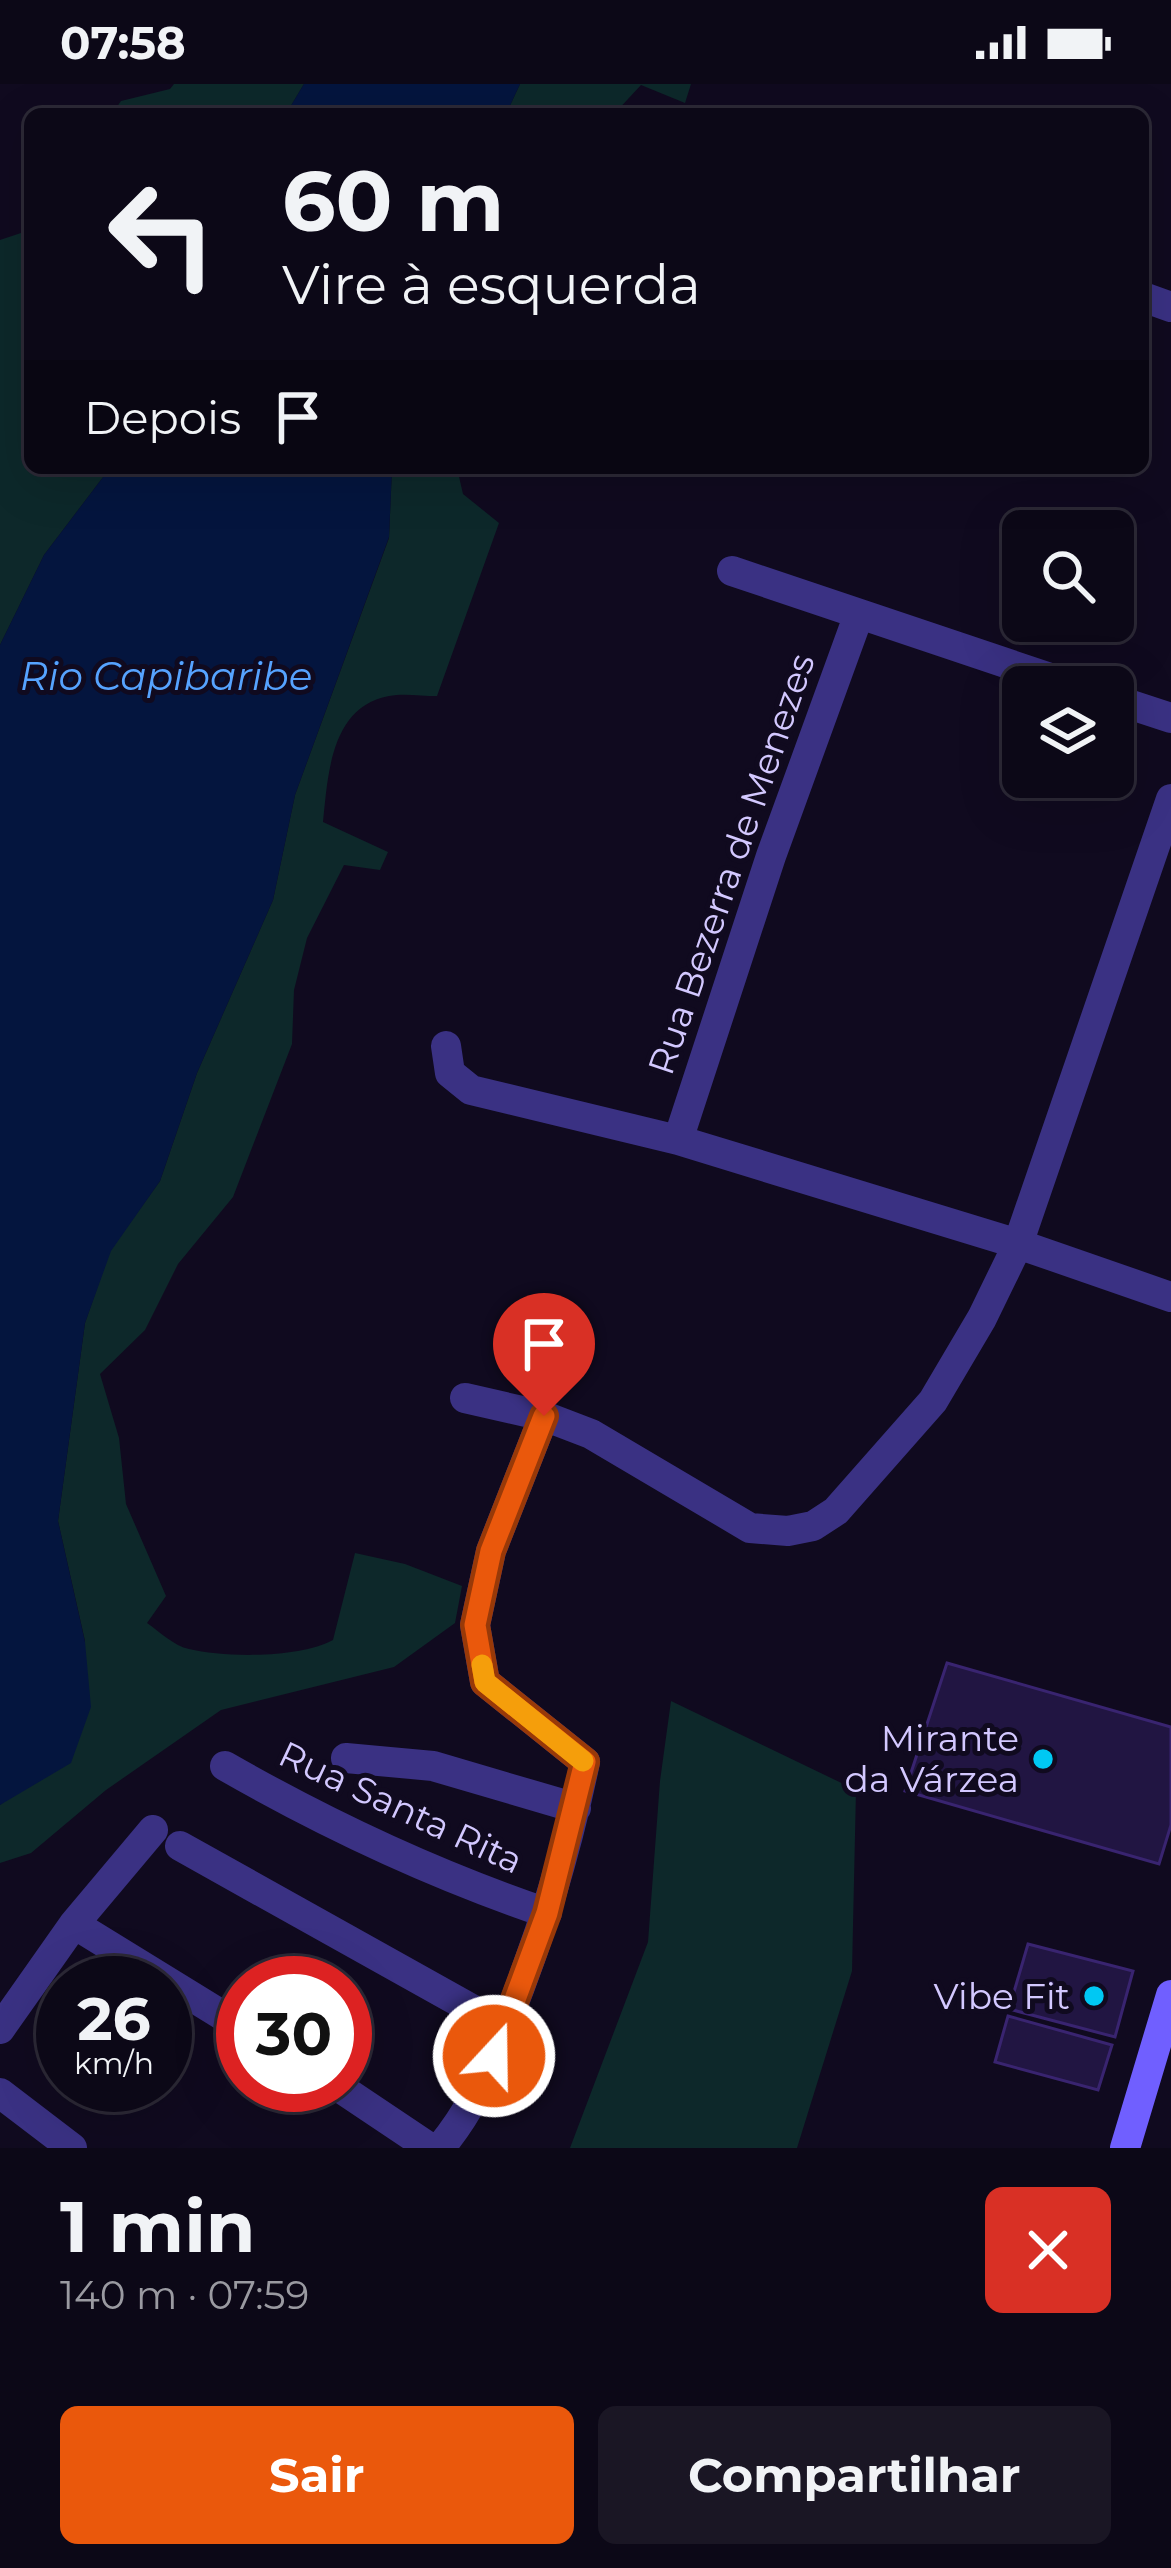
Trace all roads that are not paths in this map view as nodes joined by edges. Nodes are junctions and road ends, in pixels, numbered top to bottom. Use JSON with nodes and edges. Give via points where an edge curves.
{"nodes":[{"id":1,"x":732,"y":572,"type":"dead end"},
{"id":2,"x":859,"y":614,"type":"junction"},
{"id":3,"x":1014,"y":666,"type":"edge"},
{"id":4,"x":1134,"y":706,"type":"edge"},
{"id":5,"x":1171,"y":718,"type":"edge"},
{"id":6,"x":1171,"y":800,"type":"edge"},
{"id":7,"x":446,"y":1046,"type":"dead end"},
{"id":8,"x":678,"y":1140,"type":"junction"},
{"id":9,"x":1018,"y":1244,"type":"junction"},
{"id":10,"x":1171,"y":1297,"type":"edge"},
{"id":11,"x":465,"y":1398,"type":"dead end"},
{"id":12,"x":544,"y":1416,"type":"junction"},
{"id":13,"x":346,"y":1758,"type":"dead end"},
{"id":14,"x":226,"y":1766,"type":"dead end"},
{"id":15,"x":575,"y":1808,"type":"junction"},
{"id":16,"x":153,"y":1830,"type":"dead end"},
{"id":17,"x":180,"y":1846,"type":"dead end"},
{"id":18,"x":547,"y":1913,"type":"junction"},
{"id":19,"x":74,"y":1924,"type":"junction"},
{"id":20,"x":1171,"y":1995,"type":"edge"},
{"id":21,"x":216,"y":2011,"type":"edge"},
{"id":22,"x":504,"y":2026,"type":"junction"},
{"id":23,"x":0,"y":2029,"type":"edge"},
{"id":24,"x":0,"y":2092,"type":"edge"},
{"id":25,"x":372,"y":2109,"type":"edge"},
{"id":26,"x":73,"y":2148,"type":"edge"},
{"id":27,"x":430,"y":2148,"type":"edge"},
{"id":28,"x":440,"y":2148,"type":"edge"},
{"id":29,"x":1125,"y":2148,"type":"edge"}],
"edges":[{"from":1,"to":2,"type":"street"},
{"from":2,"to":3,"type":"street"},
{"from":2,"to":8,"type":"street","name":"Rua Bezerra de Menezes"},
{"from":4,"to":5,"type":"street"},
{"from":6,"to":9,"type":"street"},
{"from":7,"to":8,"type":"street","via":[[450,1073],[471,1090]]},
{"from":8,"to":9,"type":"street"},
{"from":9,"to":10,"type":"street"},
{"from":9,"to":12,"type":"street","via":[[933,1401],[836,1511],[813,1526],[750,1528],[591,1434]]},
{"from":11,"to":12,"type":"street"},
{"from":12,"to":15,"type":"street","via":[[491,1551],[475,1625],[485,1682],[585,1762]]},
{"from":13,"to":15,"type":"street","via":[[433,1766]]},
{"from":14,"to":18,"type":"street","name":"Rua Santa Rita","via":[[382,1847]]},
{"from":15,"to":18,"type":"street"},
{"from":16,"to":19,"type":"street"},
{"from":17,"to":22,"type":"street"},
{"from":18,"to":22,"type":"street"},
{"from":19,"to":21,"type":"street"},
{"from":19,"to":23,"type":"street"},
{"from":20,"to":29,"type":"main road"},
{"from":22,"to":28,"type":"street","via":[[484,2085]]},
{"from":24,"to":26,"type":"street"},
{"from":25,"to":27,"type":"street"}]}
